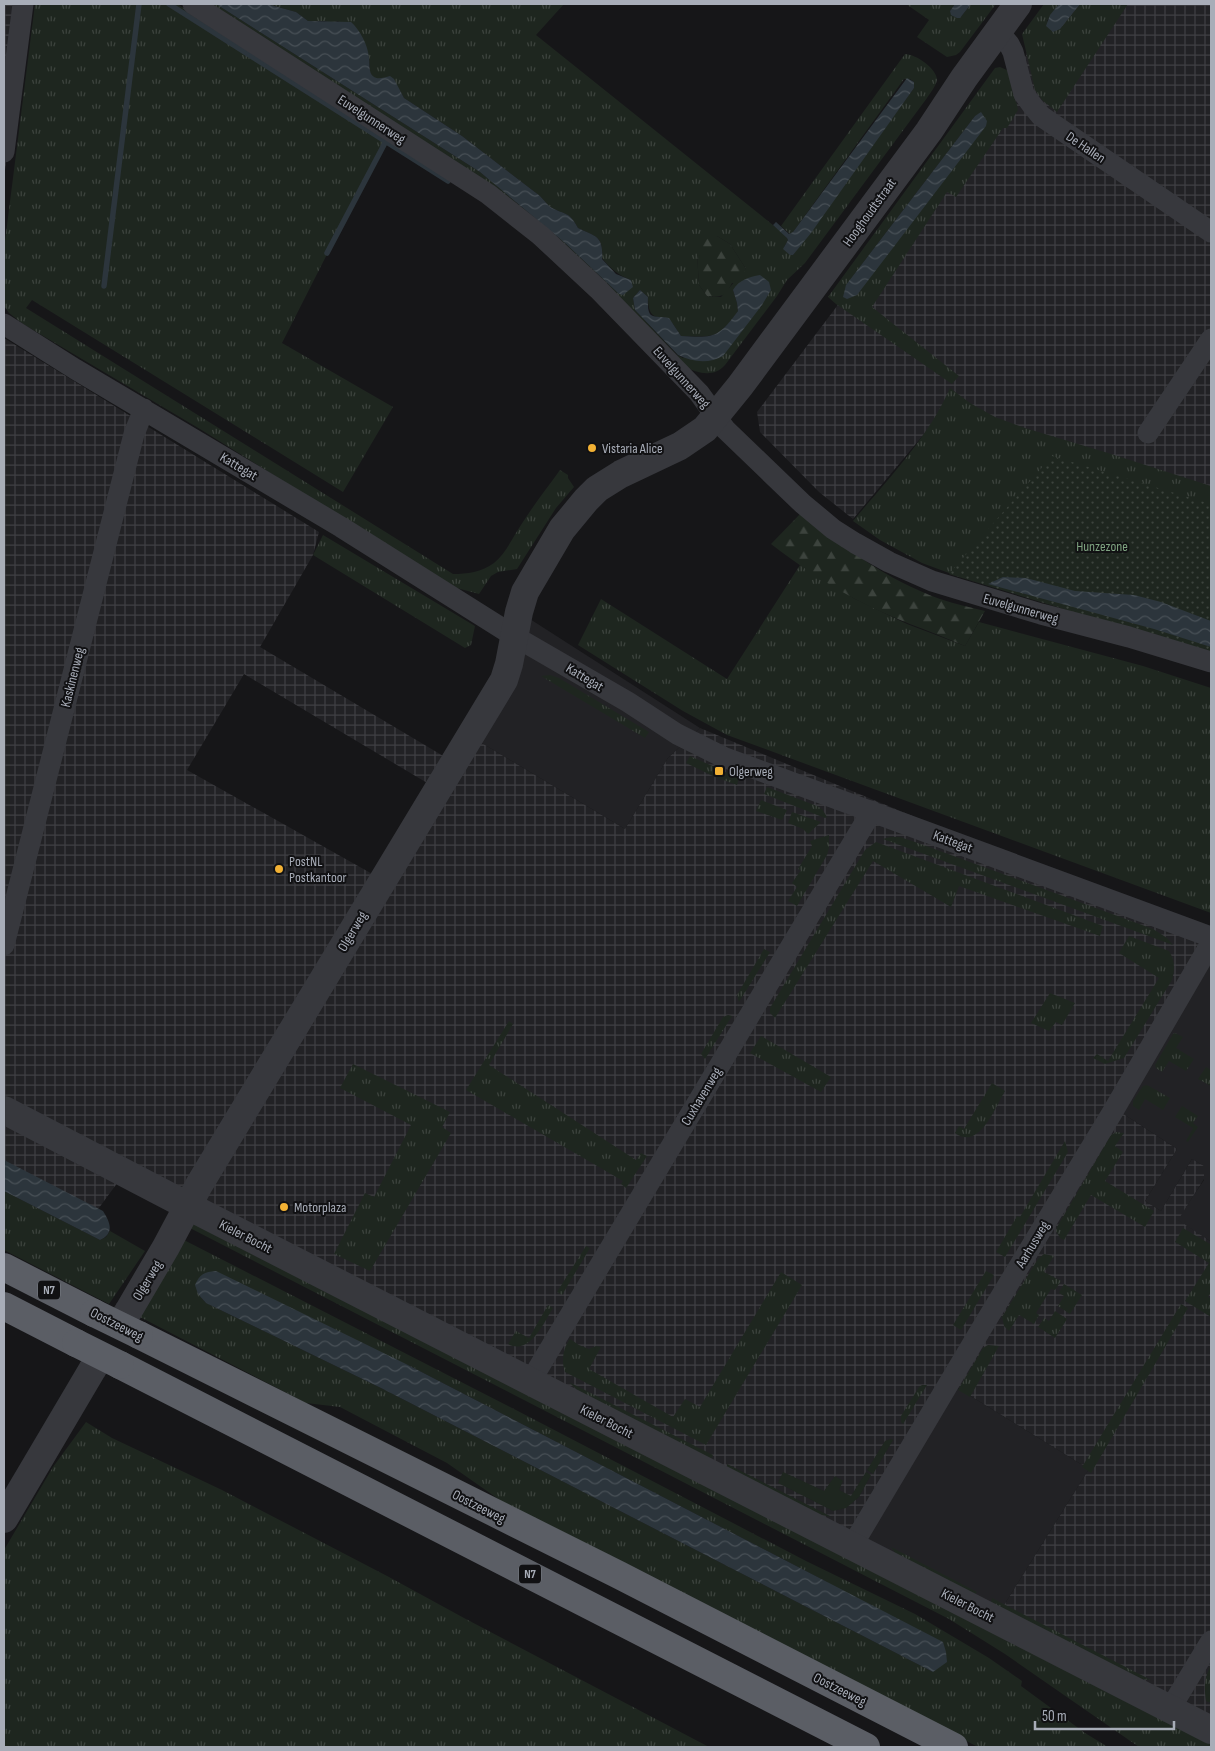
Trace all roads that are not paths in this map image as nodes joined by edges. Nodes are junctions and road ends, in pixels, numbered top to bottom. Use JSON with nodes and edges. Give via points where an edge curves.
{"nodes":[{"id":1,"x":23,"y":4,"type":"edge"},
{"id":2,"x":193,"y":4,"type":"edge"},
{"id":3,"x":1018,"y":4,"type":"edge"},
{"id":4,"x":998,"y":31,"type":"junction"},
{"id":5,"x":4,"y":152,"type":"edge"},
{"id":6,"x":1211,"y":232,"type":"edge"},
{"id":7,"x":4,"y":324,"type":"edge"},
{"id":8,"x":1211,"y":339,"type":"edge"},
{"id":9,"x":144,"y":409,"type":"junction"},
{"id":10,"x":716,"y":416,"type":"junction"},
{"id":11,"x":1148,"y":433,"type":"dead end"},
{"id":12,"x":514,"y":636,"type":"junction"},
{"id":13,"x":1211,"y":662,"type":"edge"},
{"id":14,"x":872,"y":811,"type":"junction"},
{"id":15,"x":1211,"y":937,"type":"edge"},
{"id":16,"x":1211,"y":943,"type":"edge"},
{"id":17,"x":4,"y":945,"type":"edge"},
{"id":18,"x":4,"y":1110,"type":"edge"},
{"id":19,"x":188,"y":1206,"type":"junction"},
{"id":20,"x":4,"y":1266,"type":"edge"},
{"id":21,"x":4,"y":1306,"type":"edge"},
{"id":22,"x":129,"y":1310,"type":"tunnel mouth"},
{"id":23,"x":92,"y":1370,"type":"tunnel mouth"},
{"id":24,"x":530,"y":1382,"type":"junction"},
{"id":25,"x":4,"y":1519,"type":"edge"},
{"id":26,"x":852,"y":1546,"type":"junction"},
{"id":27,"x":1211,"y":1641,"type":"edge"},
{"id":28,"x":1170,"y":1709,"type":"junction"},
{"id":29,"x":1211,"y":1730,"type":"edge"},
{"id":30,"x":866,"y":1747,"type":"edge"},
{"id":31,"x":954,"y":1747,"type":"edge"}],
"edges":[{"from":1,"to":5,"type":"street"},
{"from":2,"to":10,"type":"street","name":"Euvelgunnerweg","via":[[515,214],[570,261],[611,302],[683,375]]},
{"from":3,"to":4,"type":"street","name":"Hooghoudtstraat"},
{"from":4,"to":6,"type":"street","name":"De Hallen","via":[[1013,52],[1024,94],[1041,116]]},
{"from":4,"to":10,"type":"street","name":"Hooghoudtstraat","via":[[929,131]]},
{"from":7,"to":9,"type":"street","name":"Kattegat"},
{"from":8,"to":11,"type":"street"},
{"from":9,"to":12,"type":"street","name":"Kattegat"},
{"from":9,"to":17,"type":"street","name":"Kaskinenweg","via":[[134,434]]},
{"from":10,"to":12,"type":"street","name":"Olgerweg","via":[[691,440],[621,474],[586,500],[562,529],[530,582]]},
{"from":10,"to":13,"type":"street","name":"Euvelgunnerweg","via":[[725,429],[803,504],[833,528],[889,562],[932,581]]},
{"from":12,"to":14,"type":"street","name":"Kattegat","via":[[698,745]]},
{"from":12,"to":19,"type":"street","name":"Olgerweg","via":[[504,680]]},
{"from":14,"to":15,"type":"street","name":"Kattegat"},
{"from":14,"to":24,"type":"street","name":"Cuxhavenweg"},
{"from":16,"to":26,"type":"street","name":"Aarhusweg"},
{"from":18,"to":19,"type":"street","name":"Kieler Bocht"},
{"from":19,"to":22,"type":"street","name":"Olgerweg"},
{"from":19,"to":24,"type":"street","name":"Kieler Bocht"},
{"from":20,"to":31,"type":"highway","name":"Oostzeeweg","number":"N7","bridge":true},
{"from":21,"to":30,"type":"highway","number":"N7","bridge":true},
{"from":23,"to":25,"type":"street"},
{"from":24,"to":26,"type":"street","name":"Kieler Bocht"},
{"from":26,"to":28,"type":"street","name":"Kieler Bocht"},
{"from":27,"to":28,"type":"street"},
{"from":28,"to":29,"type":"street","name":"Kieler Bocht"}]}
